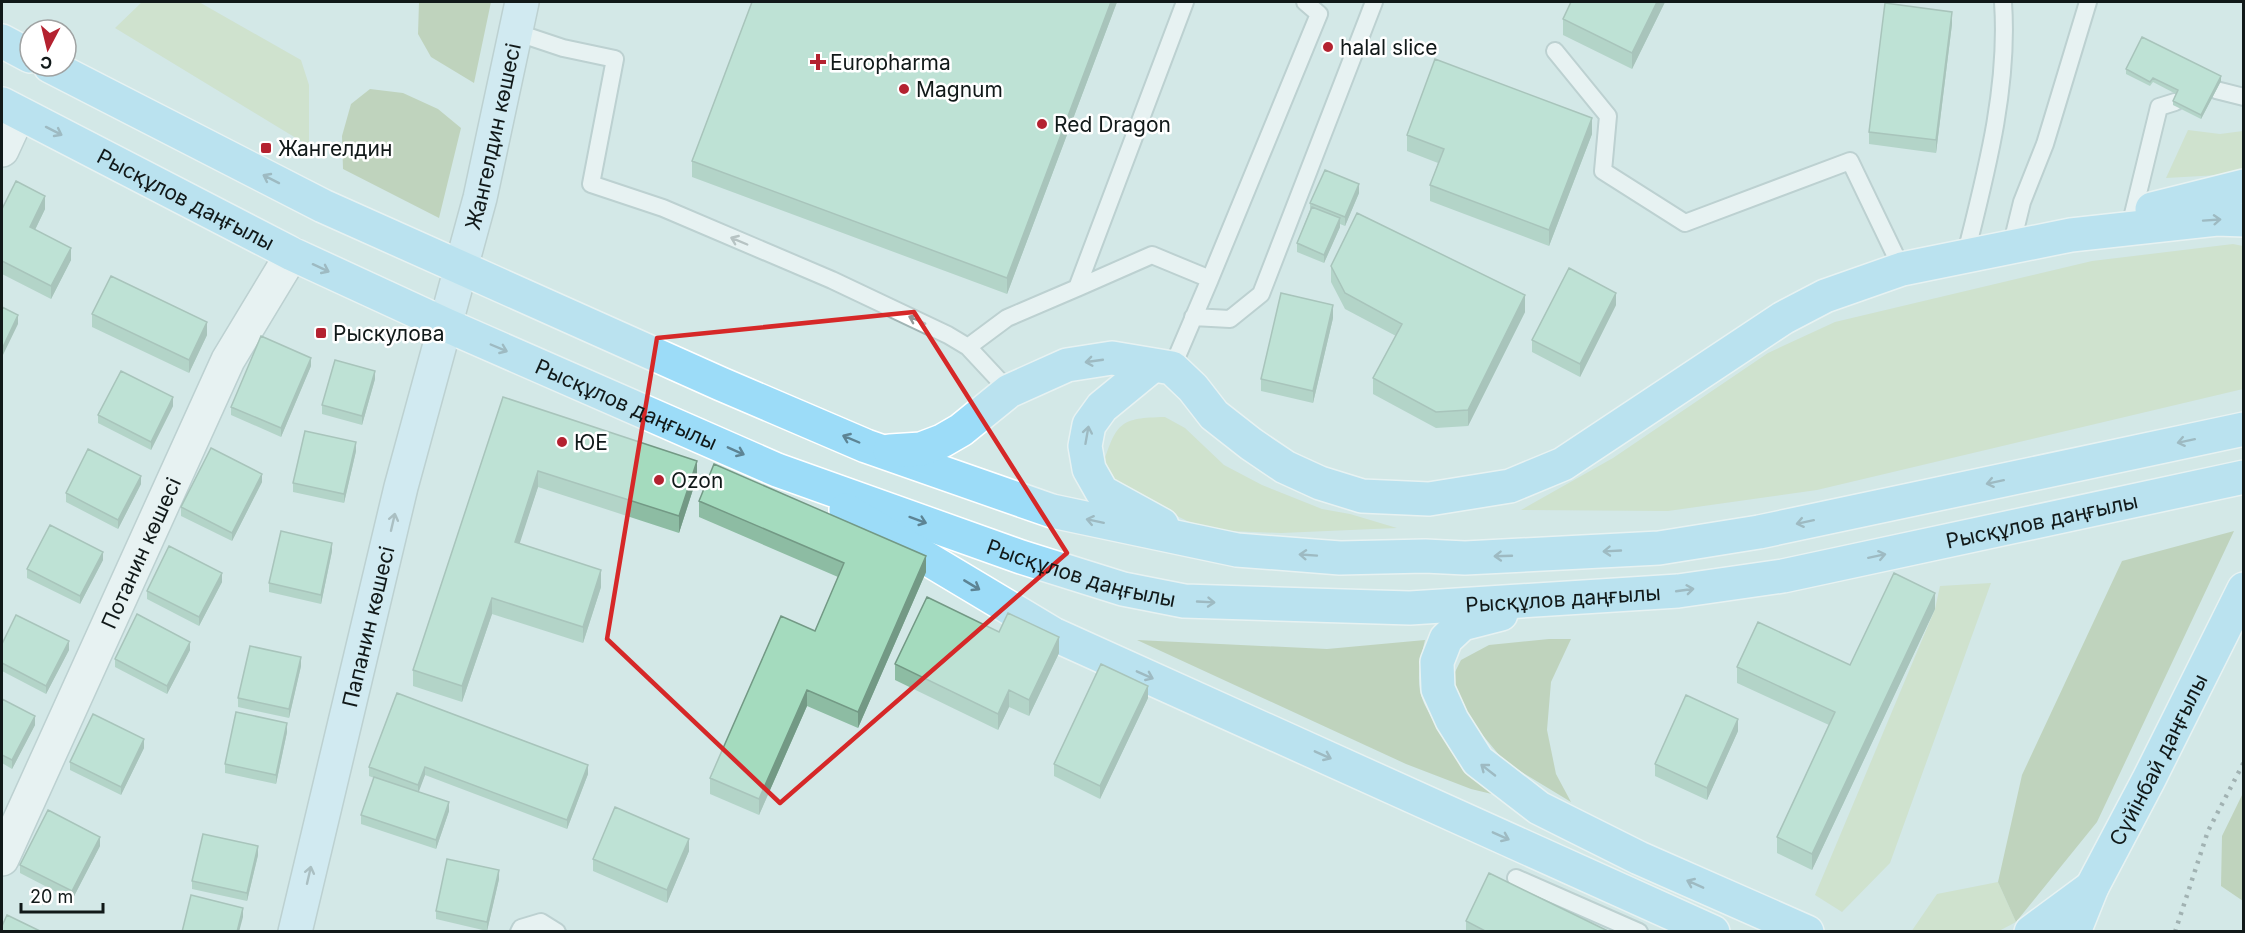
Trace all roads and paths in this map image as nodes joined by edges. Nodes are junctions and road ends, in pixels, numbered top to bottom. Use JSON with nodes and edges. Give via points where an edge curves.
{"nodes":[{"id":1,"x":1185,"y":2,"type":"edge"},
{"id":2,"x":1305,"y":2,"type":"edge"},
{"id":3,"x":1374,"y":2,"type":"edge"},
{"id":4,"x":2003,"y":2,"type":"edge"},
{"id":5,"x":2088,"y":2,"type":"edge"},
{"id":6,"x":518,"y":17,"type":"edge"},
{"id":7,"x":2,"y":41,"type":"edge"},
{"id":8,"x":18,"y":50,"type":"edge"},
{"id":9,"x":1555,"y":51,"type":"dead end"},
{"id":10,"x":73,"y":78,"type":"edge"},
{"id":11,"x":2216,"y":90,"type":"edge"},
{"id":12,"x":2244,"y":97,"type":"edge"},
{"id":13,"x":2175,"y":102,"type":"edge"},
{"id":14,"x":10,"y":108,"type":"edge"},
{"id":15,"x":2,"y":150,"type":"edge"},
{"id":16,"x":2244,"y":186,"type":"edge"},
{"id":17,"x":2133,"y":214,"type":"junction"},
{"id":18,"x":2244,"y":220,"type":"edge"},
{"id":19,"x":2071,"y":235,"type":"junction"},
{"id":20,"x":2011,"y":247,"type":"junction"},
{"id":21,"x":292,"y":254,"type":"junction"},
{"id":22,"x":1965,"y":256,"type":"junction"},
{"id":23,"x":460,"y":269,"type":"junction"},
{"id":24,"x":1902,"y":269,"type":"junction"},
{"id":25,"x":1210,"y":279,"type":"junction"},
{"id":26,"x":1077,"y":288,"type":"junction"},
{"id":27,"x":1193,"y":317,"type":"junction"},
{"id":28,"x":446,"y":325,"type":"junction"},
{"id":29,"x":968,"y":347,"type":"junction"},
{"id":30,"x":1162,"y":367,"type":"junction"},
{"id":31,"x":1009,"y":391,"type":"junction"},
{"id":32,"x":2244,"y":429,"type":"edge"},
{"id":33,"x":881,"y":451,"type":"junction"},
{"id":34,"x":777,"y":470,"type":"junction"},
{"id":35,"x":2244,"y":477,"type":"edge"},
{"id":36,"x":1192,"y":542,"type":"junction"},
{"id":37,"x":2244,"y":589,"type":"edge"},
{"id":38,"x":1564,"y":598,"type":"junction"},
{"id":39,"x":2,"y":859,"type":"edge"},
{"id":40,"x":1516,"y":878,"type":"dead end"},
{"id":41,"x":2092,"y":887,"type":"junction"},
{"id":42,"x":1724,"y":897,"type":"junction"},
{"id":43,"x":1710,"y":931,"type":"edge"},
{"id":44,"x":295,"y":932,"type":"edge"},
{"id":45,"x":519,"y":932,"type":"edge"},
{"id":46,"x":557,"y":932,"type":"edge"},
{"id":47,"x":1639,"y":932,"type":"edge"},
{"id":48,"x":1807,"y":932,"type":"edge"},
{"id":49,"x":2031,"y":932,"type":"edge"},
{"id":50,"x":2074,"y":932,"type":"edge"}],
"edges":[{"from":1,"to":26,"type":"lane"},
{"from":2,"to":25,"type":"lane","via":[[1319,14]]},
{"from":3,"to":27,"type":"lane","via":[[1261,294],[1230,318]]},
{"from":4,"to":22,"type":"lane","via":[[2006,37],[1998,108]]},
{"from":5,"to":20,"type":"lane"},
{"from":6,"to":23,"type":"main road","name":"Жангелдин көшесі","via":[[480,198]]},
{"from":29,"to":6,"type":"lane","one_way":true,"via":[[832,280],[663,208],[591,183],[615,59],[563,48]]},
{"from":7,"to":8,"type":"main road"},
{"from":9,"to":24,"type":"lane","via":[[1608,116],[1603,171],[1685,223],[1850,161]]},
{"from":23,"to":10,"type":"main road","name":"Рысқұлов даңғылы","one_way":true,"via":[[323,206]]},
{"from":11,"to":12,"type":"lane"},
{"from":13,"to":17,"type":"lane","via":[[2159,107]]},
{"from":14,"to":15,"type":"street"},
{"from":14,"to":21,"type":"main road","name":"Рысқұлов даңғылы","one_way":true},
{"from":16,"to":17,"type":"main road"},
{"from":17,"to":19,"type":"main road"},
{"from":19,"to":18,"type":"main road","one_way":true,"via":[[2217,219]]},
{"from":19,"to":20,"type":"main road"},
{"from":20,"to":22,"type":"main road"},
{"from":21,"to":28,"type":"main road","name":"Рысқұлов даңғылы","one_way":true},
{"from":21,"to":39,"type":"street","name":"Потанин көшесі","via":[[228,360]]},
{"from":22,"to":24,"type":"main road"},
{"from":23,"to":28,"type":"main road","name":"Жангелдин көшесі"},
{"from":33,"to":23,"type":"main road","name":"Рысқұлов даңғылы","one_way":true},
{"from":24,"to":30,"type":"main road","via":[[1826,296],[1784,318],[1563,464],[1510,486],[1430,499],[1362,496],[1285,467],[1214,415],[1192,388]]},
{"from":25,"to":26,"type":"lane","via":[[1152,255]]},
{"from":25,"to":27,"type":"lane"},
{"from":26,"to":29,"type":"lane","via":[[1008,318]]},
{"from":27,"to":30,"type":"lane"},
{"from":28,"to":34,"type":"main road","name":"Рысқұлов даңғылы","one_way":true},
{"from":44,"to":28,"type":"main road","name":"Папанин көшесі","one_way":true,"via":[[398,498]]},
{"from":29,"to":31,"type":"lane"},
{"from":30,"to":31,"type":"main road","one_way":true,"via":[[1112,358],[1067,365]]},
{"from":36,"to":30,"type":"main road","one_way":true,"via":[[1102,492],[1089,469],[1085,446],[1089,425],[1102,407]]},
{"from":31,"to":33,"type":"main road","via":[[942,441],[921,449]]},
{"from":32,"to":36,"type":"main road","name":"Рысқұлов даңғылы","one_way":true,"via":[[1759,532],[1659,548],[1465,558],[1340,558],[1237,550]]},
{"from":36,"to":33,"type":"main road","name":"Рысқұлов даңғылы","one_way":true,"via":[[1052,511]]},
{"from":34,"to":38,"type":"main road","name":"Рысқұлов даңғылы","one_way":true,"via":[[1021,557],[1124,590],[1184,601],[1410,608]]},
{"from":34,"to":43,"type":"main road","one_way":true,"via":[[1053,634]]},
{"from":38,"to":35,"type":"main road","name":"Рысқұлов даңғылы","one_way":true,"via":[[1678,591],[1783,576]]},
{"from":37,"to":41,"type":"main road","name":"Сүйінбай даңғылы"},
{"from":42,"to":38,"type":"main road","one_way":true,"via":[[1539,808],[1478,761],[1452,720],[1438,689],[1437,662],[1446,639],[1462,624]]},
{"from":40,"to":47,"type":"lane"},
{"from":41,"to":49,"type":"main road"},
{"from":41,"to":50,"type":"main road","name":"Сүйінбай даңғылы"},
{"from":42,"to":43,"type":"main road"},
{"from":42,"to":48,"type":"main road"},
{"from":45,"to":46,"type":"lane","via":[[541,921]]}]}
